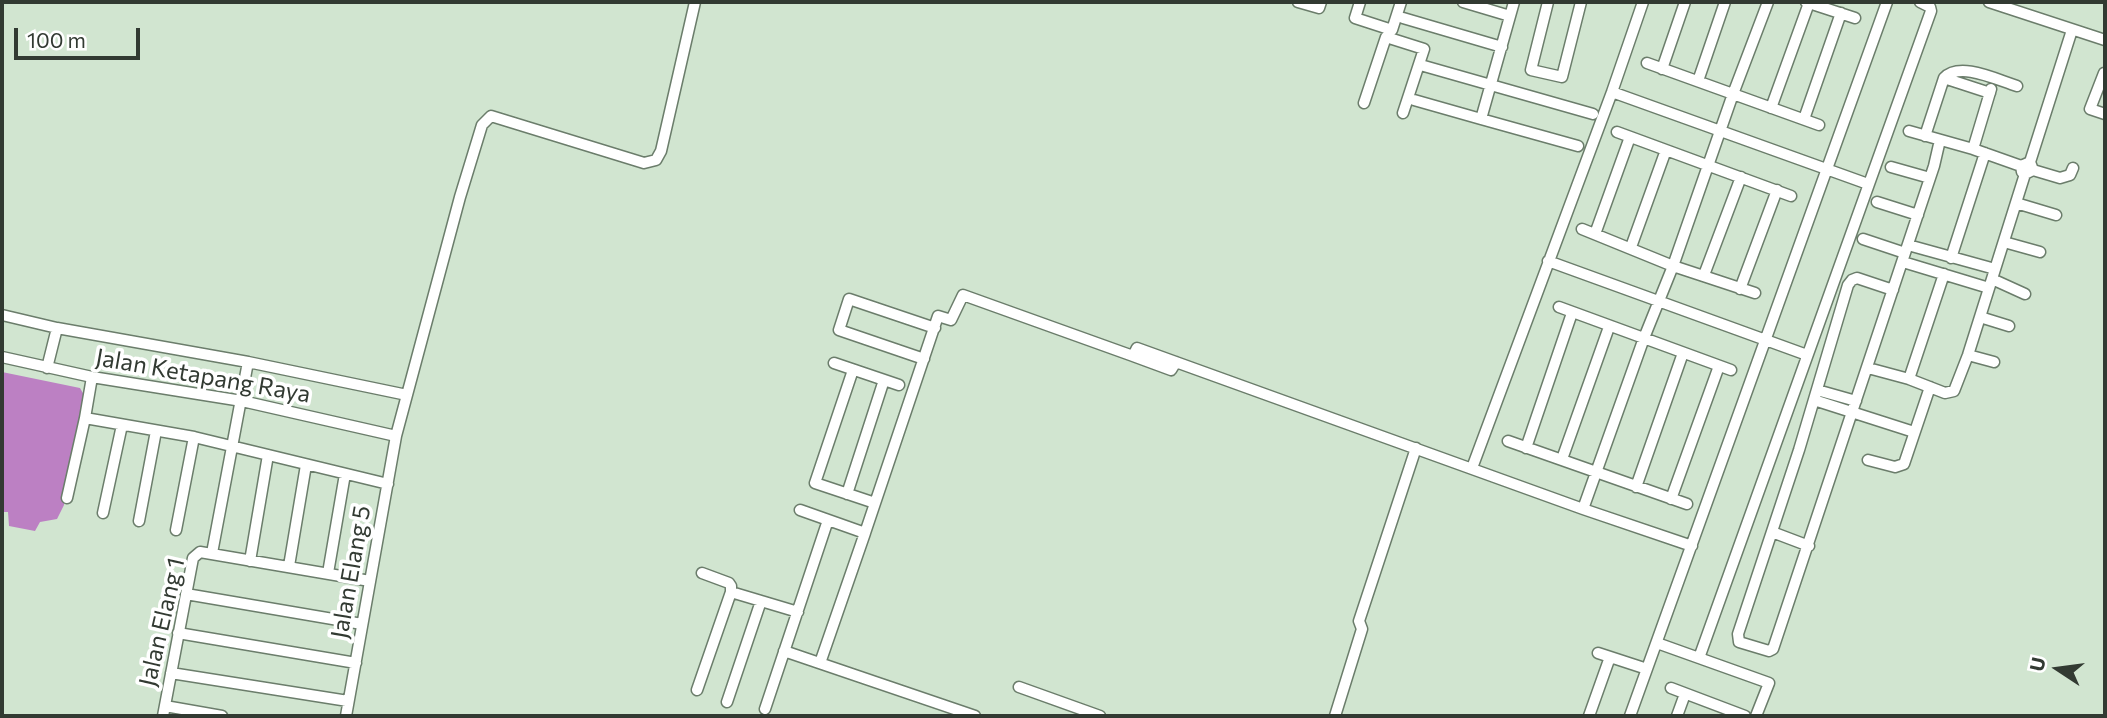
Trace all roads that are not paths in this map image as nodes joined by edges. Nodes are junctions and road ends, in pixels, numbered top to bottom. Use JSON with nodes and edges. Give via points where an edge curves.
{"nodes":[{"id":1,"x":695,"y":2,"type":"edge"},
{"id":2,"x":1298,"y":2,"type":"edge"},
{"id":3,"x":1321,"y":2,"type":"edge"},
{"id":4,"x":1360,"y":2,"type":"edge"},
{"id":5,"x":1401,"y":2,"type":"edge"},
{"id":6,"x":1463,"y":2,"type":"edge"},
{"id":7,"x":1514,"y":2,"type":"edge"},
{"id":8,"x":1548,"y":2,"type":"edge"},
{"id":9,"x":1581,"y":2,"type":"edge"},
{"id":10,"x":1643,"y":2,"type":"edge"},
{"id":11,"x":1685,"y":2,"type":"edge"},
{"id":12,"x":1725,"y":2,"type":"edge"},
{"id":13,"x":1768,"y":2,"type":"edge"},
{"id":14,"x":1808,"y":2,"type":"edge"},
{"id":15,"x":1887,"y":2,"type":"edge"},
{"id":16,"x":1920,"y":2,"type":"edge"},
{"id":17,"x":1989,"y":2,"type":"edge"},
{"id":18,"x":1841,"y":13,"type":"junction"},
{"id":19,"x":1510,"y":16,"type":"junction"},
{"id":20,"x":1403,"y":18,"type":"dead end"},
{"id":21,"x":1855,"y":18,"type":"dead end"},
{"id":22,"x":2071,"y":30,"type":"junction"},
{"id":23,"x":1389,"y":33,"type":"junction"},
{"id":24,"x":2105,"y":40,"type":"edge"},
{"id":25,"x":1502,"y":47,"type":"junction"},
{"id":26,"x":1647,"y":63,"type":"dead end"},
{"id":27,"x":1424,"y":66,"type":"dead end"},
{"id":28,"x":1662,"y":69,"type":"junction"},
{"id":29,"x":2104,"y":73,"type":"dead end"},
{"id":30,"x":1944,"y":78,"type":"junction"},
{"id":31,"x":1995,"y":79,"type":"junction"},
{"id":32,"x":1698,"y":81,"type":"junction"},
{"id":33,"x":1490,"y":86,"type":"junction"},
{"id":34,"x":2017,"y":86,"type":"dead end"},
{"id":35,"x":1612,"y":92,"type":"junction"},
{"id":36,"x":1990,"y":93,"type":"junction"},
{"id":37,"x":1733,"y":94,"type":"junction"},
{"id":38,"x":1414,"y":100,"type":"dead end"},
{"id":39,"x":1364,"y":103,"type":"dead end"},
{"id":40,"x":1771,"y":108,"type":"junction"},
{"id":41,"x":1403,"y":113,"type":"dead end"},
{"id":42,"x":1593,"y":114,"type":"dead end"},
{"id":43,"x":2105,"y":114,"type":"edge"},
{"id":44,"x":1481,"y":119,"type":"junction"},
{"id":45,"x":1804,"y":119,"type":"junction"},
{"id":46,"x":1819,"y":125,"type":"dead end"},
{"id":47,"x":1721,"y":131,"type":"junction"},
{"id":48,"x":1909,"y":131,"type":"dead end"},
{"id":49,"x":1617,"y":132,"type":"dead end"},
{"id":50,"x":1925,"y":136,"type":"junction"},
{"id":51,"x":1630,"y":137,"type":"junction"},
{"id":52,"x":1940,"y":140,"type":"junction"},
{"id":53,"x":1578,"y":146,"type":"dead end"},
{"id":54,"x":1973,"y":149,"type":"junction"},
{"id":55,"x":1666,"y":150,"type":"junction"},
{"id":56,"x":1985,"y":153,"type":"junction"},
{"id":57,"x":1708,"y":167,"type":"junction"},
{"id":58,"x":1891,"y":167,"type":"dead end"},
{"id":59,"x":1827,"y":168,"type":"junction"},
{"id":60,"x":2027,"y":168,"type":"junction"},
{"id":61,"x":2073,"y":168,"type":"dead end"},
{"id":62,"x":1741,"y":177,"type":"junction"},
{"id":63,"x":1930,"y":178,"type":"junction"},
{"id":64,"x":1868,"y":184,"type":"junction"},
{"id":65,"x":1777,"y":190,"type":"junction"},
{"id":66,"x":1791,"y":196,"type":"dead end"},
{"id":67,"x":1877,"y":202,"type":"dead end"},
{"id":68,"x":2016,"y":202,"type":"junction"},
{"id":69,"x":1918,"y":215,"type":"junction"},
{"id":70,"x":2056,"y":215,"type":"dead end"},
{"id":71,"x":1582,"y":229,"type":"dead end"},
{"id":72,"x":1595,"y":234,"type":"junction"},
{"id":73,"x":1863,"y":239,"type":"dead end"},
{"id":74,"x":2004,"y":242,"type":"junction"},
{"id":75,"x":1631,"y":247,"type":"junction"},
{"id":76,"x":2040,"y":252,"type":"dead end"},
{"id":77,"x":1905,"y":253,"type":"junction"},
{"id":78,"x":1951,"y":258,"type":"junction"},
{"id":79,"x":1548,"y":261,"type":"junction"},
{"id":80,"x":1673,"y":266,"type":"junction"},
{"id":81,"x":1944,"y":274,"type":"junction"},
{"id":82,"x":1704,"y":275,"type":"junction"},
{"id":83,"x":1992,"y":279,"type":"junction"},
{"id":84,"x":1740,"y":289,"type":"junction"},
{"id":85,"x":1893,"y":290,"type":"junction"},
{"id":86,"x":1755,"y":293,"type":"dead end"},
{"id":87,"x":2025,"y":294,"type":"dead end"},
{"id":88,"x":1659,"y":302,"type":"junction"},
{"id":89,"x":1559,"y":307,"type":"dead end"},
{"id":90,"x":1572,"y":313,"type":"junction"},
{"id":91,"x":2,"y":315,"type":"edge"},
{"id":92,"x":1980,"y":317,"type":"junction"},
{"id":93,"x":2009,"y":326,"type":"dead end"},
{"id":94,"x":1609,"y":327,"type":"junction"},
{"id":95,"x":57,"y":328,"type":"junction"},
{"id":96,"x":935,"y":328,"type":"junction"},
{"id":97,"x":1644,"y":338,"type":"junction"},
{"id":98,"x":1767,"y":340,"type":"junction"},
{"id":99,"x":1683,"y":353,"type":"junction"},
{"id":100,"x":1807,"y":355,"type":"junction"},
{"id":101,"x":1968,"y":355,"type":"junction"},
{"id":102,"x":2,"y":357,"type":"edge"},
{"id":103,"x":924,"y":359,"type":"junction"},
{"id":104,"x":248,"y":362,"type":"junction"},
{"id":105,"x":1994,"y":362,"type":"dead end"},
{"id":106,"x":834,"y":363,"type":"dead end"},
{"id":107,"x":1719,"y":366,"type":"junction"},
{"id":108,"x":47,"y":368,"type":"junction"},
{"id":109,"x":1868,"y":368,"type":"junction"},
{"id":110,"x":853,"y":370,"type":"junction"},
{"id":111,"x":1731,"y":370,"type":"dead end"},
{"id":112,"x":92,"y":377,"type":"junction"},
{"id":113,"x":1909,"y":379,"type":"junction"},
{"id":114,"x":884,"y":380,"type":"junction"},
{"id":115,"x":899,"y":385,"type":"dead end"},
{"id":116,"x":1930,"y":387,"type":"junction"},
{"id":117,"x":407,"y":395,"type":"junction"},
{"id":118,"x":1816,"y":395,"type":"junction"},
{"id":119,"x":242,"y":401,"type":"junction"},
{"id":120,"x":1855,"y":407,"type":"junction"},
{"id":121,"x":85,"y":418,"type":"junction"},
{"id":122,"x":122,"y":425,"type":"junction"},
{"id":123,"x":156,"y":431,"type":"junction"},
{"id":124,"x":1914,"y":432,"type":"junction"},
{"id":125,"x":396,"y":436,"type":"junction"},
{"id":126,"x":194,"y":437,"type":"junction"},
{"id":127,"x":1508,"y":441,"type":"dead end"},
{"id":128,"x":231,"y":445,"type":"junction"},
{"id":129,"x":1526,"y":447,"type":"junction"},
{"id":130,"x":1416,"y":448,"type":"junction"},
{"id":131,"x":268,"y":455,"type":"junction"},
{"id":132,"x":1562,"y":459,"type":"junction"},
{"id":133,"x":1868,"y":460,"type":"dead end"},
{"id":134,"x":306,"y":465,"type":"junction"},
{"id":135,"x":1472,"y":468,"type":"junction"},
{"id":136,"x":1596,"y":472,"type":"junction"},
{"id":137,"x":345,"y":474,"type":"junction"},
{"id":138,"x":388,"y":484,"type":"junction"},
{"id":139,"x":1636,"y":486,"type":"junction"},
{"id":140,"x":847,"y":494,"type":"junction"},
{"id":141,"x":67,"y":498,"type":"dead end"},
{"id":142,"x":1671,"y":499,"type":"junction"},
{"id":143,"x":875,"y":503,"type":"junction"},
{"id":144,"x":1687,"y":504,"type":"dead end"},
{"id":145,"x":1583,"y":509,"type":"junction"},
{"id":146,"x":800,"y":510,"type":"dead end"},
{"id":147,"x":103,"y":513,"type":"dead end"},
{"id":148,"x":828,"y":520,"type":"junction"},
{"id":149,"x":139,"y":521,"type":"dead end"},
{"id":150,"x":176,"y":530,"type":"dead end"},
{"id":151,"x":865,"y":533,"type":"junction"},
{"id":152,"x":1772,"y":533,"type":"junction"},
{"id":153,"x":1692,"y":546,"type":"junction"},
{"id":154,"x":1809,"y":546,"type":"junction"},
{"id":155,"x":212,"y":554,"type":"junction"},
{"id":156,"x":250,"y":561,"type":"junction"},
{"id":157,"x":289,"y":566,"type":"junction"},
{"id":158,"x":328,"y":573,"type":"junction"},
{"id":159,"x":702,"y":573,"type":"dead end"},
{"id":160,"x":370,"y":582,"type":"junction"},
{"id":161,"x":730,"y":592,"type":"junction"},
{"id":162,"x":186,"y":594,"type":"junction"},
{"id":163,"x":761,"y":601,"type":"junction"},
{"id":164,"x":798,"y":612,"type":"junction"},
{"id":165,"x":362,"y":624,"type":"junction"},
{"id":166,"x":178,"y":633,"type":"junction"},
{"id":167,"x":1657,"y":643,"type":"junction"},
{"id":168,"x":784,"y":651,"type":"junction"},
{"id":169,"x":1598,"y":653,"type":"dead end"},
{"id":170,"x":1610,"y":657,"type":"junction"},
{"id":171,"x":1699,"y":658,"type":"junction"},
{"id":172,"x":356,"y":663,"type":"junction"},
{"id":173,"x":820,"y":663,"type":"junction"},
{"id":174,"x":1647,"y":670,"type":"junction"},
{"id":175,"x":171,"y":673,"type":"junction"},
{"id":176,"x":1019,"y":687,"type":"dead end"},
{"id":177,"x":1671,"y":688,"type":"dead end"},
{"id":178,"x":696,"y":690,"type":"dead end"},
{"id":179,"x":1685,"y":694,"type":"junction"},
{"id":180,"x":348,"y":701,"type":"junction"},
{"id":181,"x":727,"y":702,"type":"dead end"},
{"id":182,"x":765,"y":709,"type":"dead end"},
{"id":183,"x":164,"y":711,"type":"edge"},
{"id":184,"x":1720,"y":712,"type":"edge"},
{"id":185,"x":222,"y":716,"type":"edge"},
{"id":186,"x":346,"y":716,"type":"edge"},
{"id":187,"x":975,"y":716,"type":"edge"},
{"id":188,"x":1100,"y":716,"type":"edge"},
{"id":189,"x":1335,"y":716,"type":"edge"},
{"id":190,"x":1588,"y":716,"type":"edge"},
{"id":191,"x":1630,"y":716,"type":"edge"},
{"id":192,"x":1677,"y":716,"type":"edge"},
{"id":193,"x":1745,"y":716,"type":"edge"},
{"id":194,"x":1756,"y":716,"type":"edge"}],
"edges":[{"from":1,"to":117,"type":"street","name":"Jalan Elang 5","via":[[656,160],[644,163],[491,116],[486,119],[460,197]]},
{"from":2,"to":3,"type":"street","via":[[1320,8]]},
{"from":4,"to":23,"type":"street","via":[[1355,18]]},
{"from":5,"to":23,"type":"street"},
{"from":6,"to":19,"type":"street"},
{"from":7,"to":19,"type":"street"},
{"from":8,"to":9,"type":"street","via":[[1531,70],[1562,78]]},
{"from":10,"to":35,"type":"street"},
{"from":11,"to":28,"type":"street"},
{"from":12,"to":32,"type":"street"},
{"from":13,"to":37,"type":"street"},
{"from":14,"to":18,"type":"street"},
{"from":14,"to":40,"type":"street"},
{"from":15,"to":59,"type":"street"},
{"from":16,"to":64,"type":"street","via":[[1931,11]]},
{"from":17,"to":22,"type":"street"},
{"from":18,"to":21,"type":"street"},
{"from":18,"to":45,"type":"street"},
{"from":19,"to":25,"type":"street"},
{"from":20,"to":25,"type":"street"},
{"from":22,"to":24,"type":"street"},
{"from":22,"to":60,"type":"street"},
{"from":23,"to":39,"type":"street"},
{"from":23,"to":41,"type":"street","via":[[1424,49]]},
{"from":25,"to":33,"type":"street"},
{"from":26,"to":28,"type":"street"},
{"from":27,"to":33,"type":"street"},
{"from":28,"to":32,"type":"street"},
{"from":29,"to":43,"type":"street","via":[[2090,109]]},
{"from":30,"to":31,"type":"street","via":[[1964,70]]},
{"from":30,"to":36,"type":"street"},
{"from":30,"to":50,"type":"street"},
{"from":31,"to":34,"type":"street"},
{"from":31,"to":36,"type":"street"},
{"from":32,"to":37,"type":"street"},
{"from":33,"to":42,"type":"street"},
{"from":33,"to":44,"type":"street"},
{"from":35,"to":47,"type":"street"},
{"from":35,"to":79,"type":"street"},
{"from":36,"to":54,"type":"street"},
{"from":37,"to":40,"type":"street"},
{"from":37,"to":47,"type":"street"},
{"from":38,"to":44,"type":"street"},
{"from":40,"to":45,"type":"street"},
{"from":44,"to":53,"type":"street"},
{"from":45,"to":46,"type":"street"},
{"from":47,"to":57,"type":"street"},
{"from":47,"to":59,"type":"street"},
{"from":48,"to":50,"type":"street"},
{"from":49,"to":51,"type":"street"},
{"from":50,"to":52,"type":"street"},
{"from":51,"to":55,"type":"street"},
{"from":51,"to":72,"type":"street"},
{"from":52,"to":54,"type":"street"},
{"from":52,"to":63,"type":"street"},
{"from":54,"to":56,"type":"street"},
{"from":55,"to":57,"type":"street"},
{"from":55,"to":75,"type":"street"},
{"from":56,"to":60,"type":"street"},
{"from":56,"to":78,"type":"street"},
{"from":57,"to":62,"type":"street"},
{"from":57,"to":80,"type":"street"},
{"from":58,"to":63,"type":"street"},
{"from":59,"to":64,"type":"street"},
{"from":59,"to":98,"type":"street"},
{"from":60,"to":61,"type":"street","via":[[2060,178],[2070,175]]},
{"from":60,"to":68,"type":"street"},
{"from":62,"to":65,"type":"street"},
{"from":62,"to":82,"type":"street"},
{"from":63,"to":69,"type":"street"},
{"from":64,"to":100,"type":"street"},
{"from":65,"to":66,"type":"street"},
{"from":65,"to":84,"type":"street"},
{"from":67,"to":69,"type":"street"},
{"from":68,"to":70,"type":"street"},
{"from":68,"to":74,"type":"street"},
{"from":69,"to":77,"type":"street"},
{"from":71,"to":72,"type":"street"},
{"from":72,"to":75,"type":"street"},
{"from":73,"to":77,"type":"street"},
{"from":74,"to":76,"type":"street"},
{"from":74,"to":83,"type":"street"},
{"from":75,"to":80,"type":"street"},
{"from":77,"to":78,"type":"street"},
{"from":77,"to":81,"type":"street"},
{"from":77,"to":85,"type":"street"},
{"from":78,"to":83,"type":"street"},
{"from":79,"to":88,"type":"street"},
{"from":79,"to":135,"type":"street"},
{"from":80,"to":82,"type":"street"},
{"from":80,"to":88,"type":"street"},
{"from":81,"to":83,"type":"street"},
{"from":81,"to":113,"type":"street"},
{"from":82,"to":84,"type":"street"},
{"from":83,"to":87,"type":"street"},
{"from":83,"to":92,"type":"street"},
{"from":84,"to":86,"type":"street"},
{"from":85,"to":109,"type":"street"},
{"from":85,"to":118,"type":"street","via":[[1857,278],[1848,285]]},
{"from":88,"to":97,"type":"street"},
{"from":88,"to":98,"type":"street"},
{"from":89,"to":90,"type":"street"},
{"from":90,"to":94,"type":"street"},
{"from":90,"to":129,"type":"street"},
{"from":91,"to":95,"type":"street"},
{"from":92,"to":93,"type":"street"},
{"from":92,"to":101,"type":"street"},
{"from":94,"to":97,"type":"street"},
{"from":94,"to":132,"type":"street"},
{"from":95,"to":104,"type":"street"},
{"from":95,"to":108,"type":"street"},
{"from":96,"to":103,"type":"street"},
{"from":96,"to":103,"type":"street","via":[[849,299],[839,330]]},
{"from":96,"to":130,"type":"street","via":[[939,316],[951,320],[963,295],[1133,356],[1138,348]]},
{"from":97,"to":99,"type":"street"},
{"from":97,"to":136,"type":"street"},
{"from":98,"to":100,"type":"street"},
{"from":98,"to":153,"type":"street"},
{"from":99,"to":107,"type":"street"},
{"from":99,"to":139,"type":"street"},
{"from":100,"to":171,"type":"street"},
{"from":101,"to":105,"type":"street"},
{"from":101,"to":116,"type":"street","via":[[1954,391]]},
{"from":102,"to":108,"type":"street","name":"Jalan Ketapang Raya"},
{"from":103,"to":143,"type":"street"},
{"from":104,"to":117,"type":"street"},
{"from":104,"to":119,"type":"street"},
{"from":106,"to":110,"type":"street"},
{"from":107,"to":111,"type":"street"},
{"from":107,"to":142,"type":"street"},
{"from":108,"to":112,"type":"street","name":"Jalan Ketapang Raya"},
{"from":109,"to":113,"type":"street"},
{"from":109,"to":120,"type":"street"},
{"from":110,"to":114,"type":"street"},
{"from":110,"to":140,"type":"street","via":[[816,483]]},
{"from":112,"to":119,"type":"street","name":"Jalan Ketapang Raya"},
{"from":112,"to":121,"type":"street"},
{"from":113,"to":116,"type":"street"},
{"from":114,"to":115,"type":"street"},
{"from":114,"to":140,"type":"street"},
{"from":116,"to":124,"type":"street"},
{"from":117,"to":125,"type":"street","name":"Jalan Elang 5"},
{"from":118,"to":120,"type":"street"},
{"from":118,"to":152,"type":"street"},
{"from":119,"to":125,"type":"street","name":"Jalan Ketapang Raya"},
{"from":119,"to":128,"type":"street"},
{"from":120,"to":124,"type":"street"},
{"from":120,"to":154,"type":"street"},
{"from":121,"to":122,"type":"street"},
{"from":121,"to":141,"type":"street"},
{"from":122,"to":123,"type":"street"},
{"from":122,"to":147,"type":"street"},
{"from":123,"to":126,"type":"street"},
{"from":123,"to":149,"type":"street"},
{"from":124,"to":133,"type":"street","via":[[1900,467]]},
{"from":125,"to":138,"type":"street","name":"Jalan Elang 5"},
{"from":126,"to":128,"type":"street"},
{"from":126,"to":150,"type":"street"},
{"from":127,"to":129,"type":"street"},
{"from":128,"to":131,"type":"street"},
{"from":128,"to":155,"type":"street"},
{"from":129,"to":132,"type":"street"},
{"from":130,"to":135,"type":"street"},
{"from":130,"to":189,"type":"street","via":[[1359,621],[1362,629]]},
{"from":131,"to":134,"type":"street"},
{"from":131,"to":156,"type":"street"},
{"from":132,"to":136,"type":"street"},
{"from":134,"to":137,"type":"street"},
{"from":134,"to":157,"type":"street"},
{"from":135,"to":145,"type":"street"},
{"from":136,"to":139,"type":"street"},
{"from":136,"to":145,"type":"street"},
{"from":137,"to":138,"type":"street"},
{"from":137,"to":158,"type":"street"},
{"from":138,"to":160,"type":"street","name":"Jalan Elang 5"},
{"from":139,"to":142,"type":"street"},
{"from":140,"to":143,"type":"street"},
{"from":142,"to":144,"type":"street"},
{"from":143,"to":151,"type":"street"},
{"from":145,"to":153,"type":"street"},
{"from":146,"to":148,"type":"street"},
{"from":148,"to":151,"type":"street"},
{"from":148,"to":164,"type":"street"},
{"from":151,"to":173,"type":"street"},
{"from":152,"to":154,"type":"street"},
{"from":152,"to":154,"type":"street","via":[[1738,634],[1739,642],[1746,645],[1773,649]]},
{"from":153,"to":167,"type":"street"},
{"from":155,"to":156,"type":"street","name":"Jalan Elang 1"},
{"from":155,"to":162,"type":"street","name":"Jalan Elang 1","via":[[200,552],[193,558]]},
{"from":156,"to":157,"type":"street","name":"Jalan Elang 1"},
{"from":157,"to":158,"type":"street","name":"Jalan Elang 1"},
{"from":158,"to":160,"type":"street","name":"Jalan Elang 1"},
{"from":159,"to":161,"type":"street","via":[[729,583]]},
{"from":160,"to":165,"type":"street","name":"Jalan Elang 5"},
{"from":161,"to":163,"type":"street"},
{"from":161,"to":178,"type":"street"},
{"from":162,"to":165,"type":"street"},
{"from":162,"to":166,"type":"street","name":"Jalan Elang 1"},
{"from":163,"to":164,"type":"street"},
{"from":163,"to":181,"type":"street"},
{"from":164,"to":168,"type":"street"},
{"from":165,"to":172,"type":"street","name":"Jalan Elang 5"},
{"from":166,"to":172,"type":"street"},
{"from":166,"to":175,"type":"street","name":"Jalan Elang 1"},
{"from":167,"to":171,"type":"street"},
{"from":167,"to":174,"type":"street"},
{"from":168,"to":173,"type":"street"},
{"from":168,"to":182,"type":"street"},
{"from":169,"to":170,"type":"street"},
{"from":170,"to":174,"type":"street"},
{"from":170,"to":190,"type":"street"},
{"from":171,"to":194,"type":"street","via":[[1774,685]]},
{"from":172,"to":180,"type":"street","name":"Jalan Elang 5"},
{"from":173,"to":187,"type":"street"},
{"from":174,"to":191,"type":"street"},
{"from":175,"to":180,"type":"street"},
{"from":175,"to":183,"type":"street","name":"Jalan Elang 1"},
{"from":176,"to":188,"type":"street"},
{"from":177,"to":179,"type":"street"},
{"from":179,"to":184,"type":"street"},
{"from":179,"to":192,"type":"street"},
{"from":180,"to":186,"type":"street","name":"Jalan Elang 5"},
{"from":183,"to":185,"type":"street"},
{"from":184,"to":193,"type":"street"}]}
